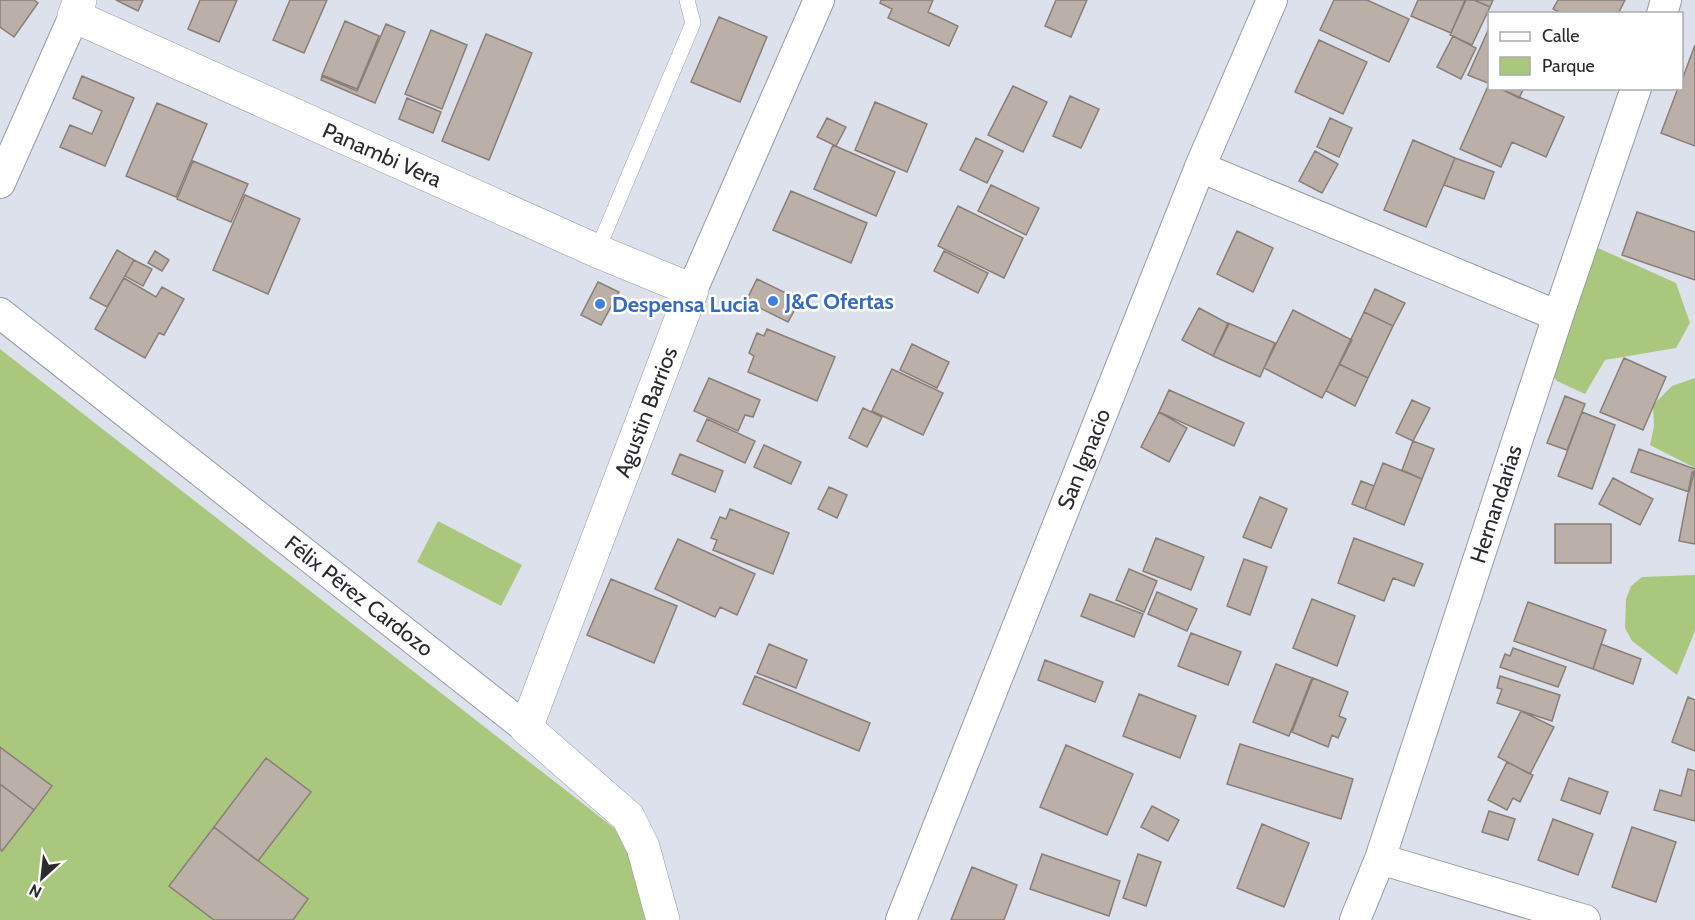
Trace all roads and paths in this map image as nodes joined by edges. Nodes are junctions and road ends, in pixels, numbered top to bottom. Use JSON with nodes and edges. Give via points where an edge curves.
{"nodes":[{"id":1,"x":687,"y":0,"type":"edge"},
{"id":2,"x":819,"y":0,"type":"edge"},
{"id":3,"x":1272,"y":0,"type":"edge"},
{"id":4,"x":77,"y":8,"type":"edge"},
{"id":5,"x":1635,"y":90,"type":"edge"},
{"id":6,"x":1200,"y":167,"type":"junction"},
{"id":7,"x":0,"y":183,"type":"edge"},
{"id":8,"x":597,"y":251,"type":"junction"},
{"id":9,"x":692,"y":290,"type":"junction"},
{"id":10,"x":0,"y":313,"type":"edge"},
{"id":11,"x":1558,"y":316,"type":"junction"},
{"id":12,"x":526,"y":728,"type":"junction"},
{"id":13,"x":1380,"y":859,"type":"junction"},
{"id":14,"x":663,"y":920,"type":"edge"},
{"id":15,"x":901,"y":920,"type":"edge"},
{"id":16,"x":1355,"y":920,"type":"edge"},
{"id":17,"x":1585,"y":920,"type":"edge"}],
"edges":[{"from":1,"to":8,"type":"lane","via":[[693,23]]},
{"from":2,"to":9,"type":"street","name":"Agustin Barrios"},
{"from":3,"to":6,"type":"street","name":"San Ignacio"},
{"from":4,"to":7,"type":"street"},
{"from":4,"to":8,"type":"street","name":"Panambi Vera"},
{"from":5,"to":11,"type":"street","name":"Hernandarias"},
{"from":6,"to":11,"type":"street"},
{"from":6,"to":15,"type":"street","name":"San Ignacio"},
{"from":8,"to":9,"type":"street","name":"Panambi Vera"},
{"from":9,"to":12,"type":"street","name":"Agustin Barrios"},
{"from":10,"to":12,"type":"street","name":"Félix Pérez Cardozo"},
{"from":11,"to":13,"type":"street","name":"Hernandarias"},
{"from":12,"to":14,"type":"street","name":"Félix Pérez Cardozo","via":[[628,817],[643,847]]},
{"from":13,"to":16,"type":"street","name":"Hernandarias"},
{"from":13,"to":17,"type":"street"}]}
